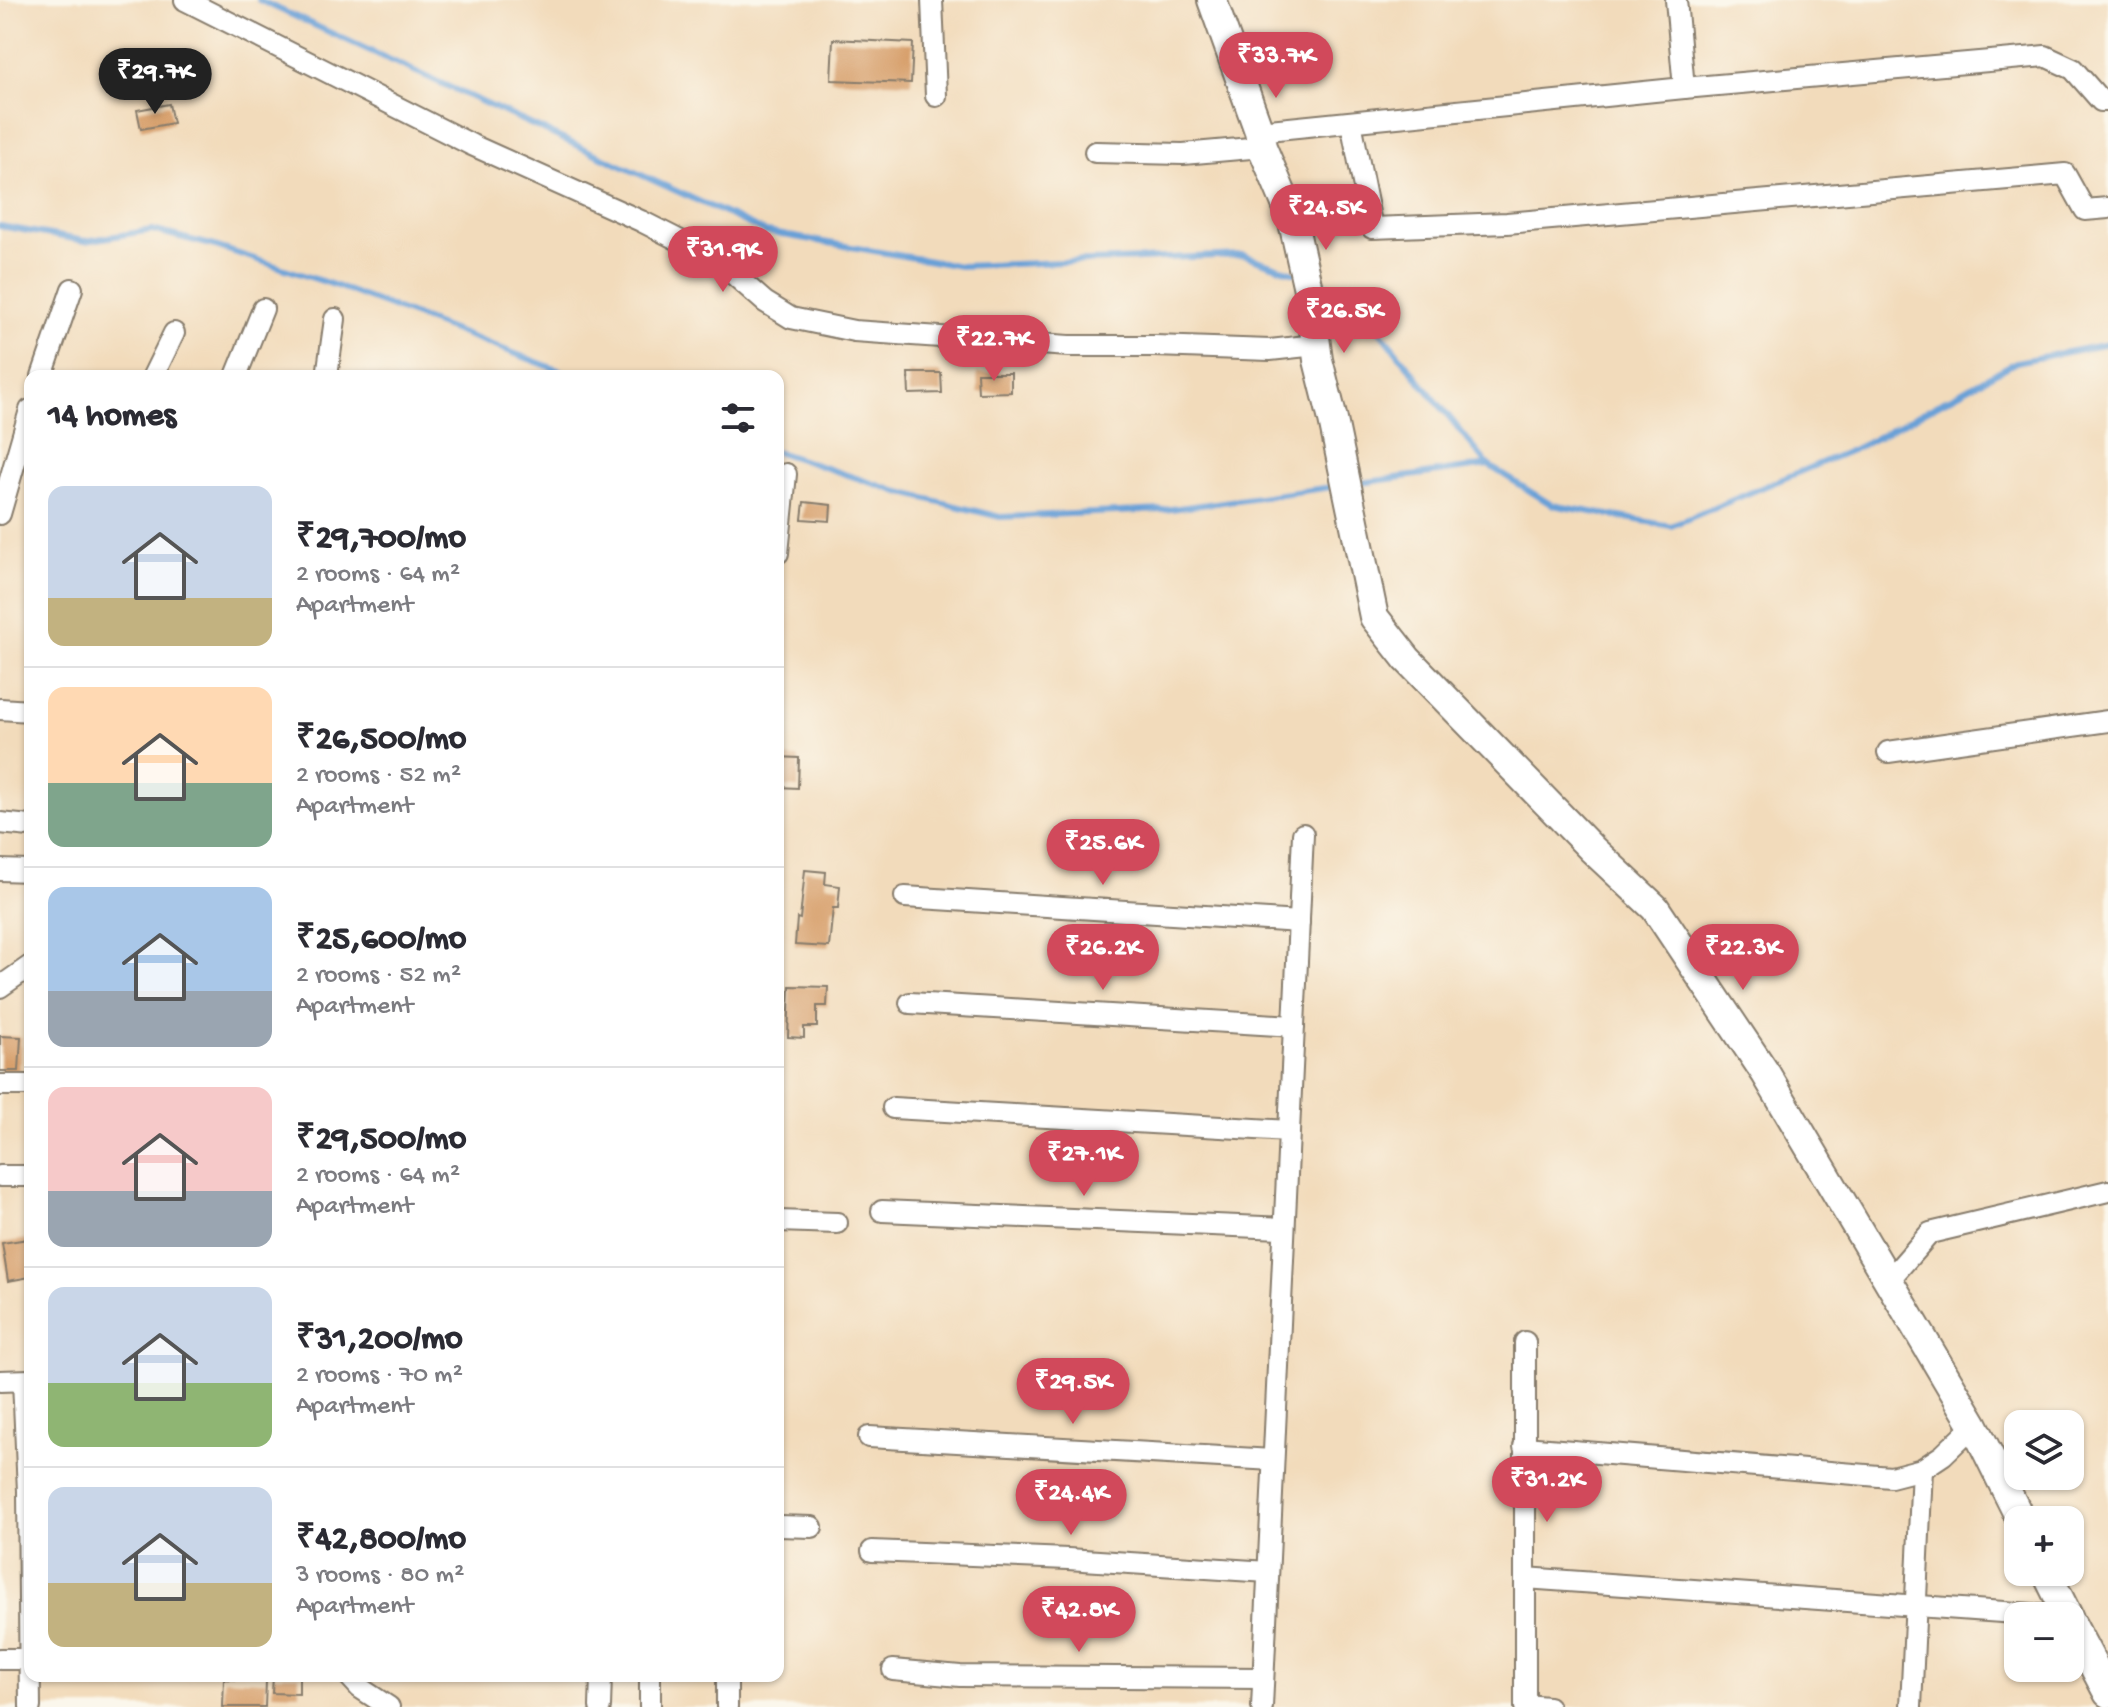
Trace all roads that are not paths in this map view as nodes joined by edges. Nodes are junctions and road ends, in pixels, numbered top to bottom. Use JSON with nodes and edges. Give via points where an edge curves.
{"nodes":[{"id":1,"x":185,"y":0,"type":"edge"},
{"id":2,"x":932,"y":0,"type":"edge"},
{"id":3,"x":1212,"y":0,"type":"edge"},
{"id":4,"x":1676,"y":0,"type":"edge"},
{"id":5,"x":1684,"y":88,"type":"junction"},
{"id":6,"x":936,"y":96,"type":"dead end"},
{"id":7,"x":2108,"y":101,"type":"edge"},
{"id":8,"x":1351,"y":122,"type":"junction"},
{"id":9,"x":1260,"y":139,"type":"junction"},
{"id":10,"x":1095,"y":152,"type":"dead end"},
{"id":11,"x":2108,"y":208,"type":"edge"},
{"id":12,"x":72,"y":289,"type":"dead end"},
{"id":13,"x":263,"y":309,"type":"dead end"},
{"id":14,"x":335,"y":319,"type":"dead end"},
{"id":15,"x":174,"y":333,"type":"dead end"},
{"id":16,"x":1316,"y":345,"type":"junction"},
{"id":17,"x":44,"y":370,"type":"edge"},
{"id":18,"x":156,"y":370,"type":"edge"},
{"id":19,"x":238,"y":370,"type":"edge"},
{"id":20,"x":328,"y":370,"type":"edge"},
{"id":21,"x":24,"y":431,"type":"edge"},
{"id":22,"x":786,"y":474,"type":"dead end"},
{"id":23,"x":784,"y":494,"type":"edge"},
{"id":24,"x":0,"y":514,"type":"edge"},
{"id":25,"x":0,"y":709,"type":"edge"},
{"id":26,"x":24,"y":711,"type":"edge"},
{"id":27,"x":2108,"y":721,"type":"edge"},
{"id":28,"x":1888,"y":752,"type":"dead end"},
{"id":29,"x":0,"y":823,"type":"edge"},
{"id":30,"x":24,"y":825,"type":"edge"},
{"id":31,"x":1303,"y":834,"type":"dead end"},
{"id":32,"x":0,"y":870,"type":"edge"},
{"id":33,"x":24,"y":871,"type":"edge"},
{"id":34,"x":905,"y":897,"type":"dead end"},
{"id":35,"x":1299,"y":922,"type":"junction"},
{"id":36,"x":24,"y":970,"type":"edge"},
{"id":37,"x":0,"y":987,"type":"edge"},
{"id":38,"x":910,"y":1003,"type":"dead end"},
{"id":39,"x":1294,"y":1026,"type":"junction"},
{"id":40,"x":0,"y":1085,"type":"edge"},
{"id":41,"x":24,"y":1085,"type":"edge"},
{"id":42,"x":893,"y":1108,"type":"dead end"},
{"id":43,"x":1289,"y":1131,"type":"junction"},
{"id":44,"x":0,"y":1176,"type":"edge"},
{"id":45,"x":24,"y":1176,"type":"edge"},
{"id":46,"x":2108,"y":1191,"type":"edge"},
{"id":47,"x":882,"y":1211,"type":"dead end"},
{"id":48,"x":784,"y":1221,"type":"edge"},
{"id":49,"x":837,"y":1223,"type":"dead end"},
{"id":50,"x":1284,"y":1228,"type":"junction"},
{"id":51,"x":1889,"y":1280,"type":"junction"},
{"id":52,"x":1525,"y":1342,"type":"dead end"},
{"id":53,"x":24,"y":1380,"type":"edge"},
{"id":54,"x":0,"y":1381,"type":"edge"},
{"id":55,"x":1974,"y":1425,"type":"junction"},
{"id":56,"x":869,"y":1437,"type":"dead end"},
{"id":57,"x":1524,"y":1447,"type":"junction"},
{"id":58,"x":1273,"y":1460,"type":"junction"},
{"id":59,"x":1922,"y":1469,"type":"junction"},
{"id":60,"x":2014,"y":1506,"type":"edge"},
{"id":61,"x":784,"y":1526,"type":"edge"},
{"id":62,"x":812,"y":1527,"type":"dead end"},
{"id":63,"x":872,"y":1551,"type":"dead end"},
{"id":64,"x":1268,"y":1572,"type":"junction"},
{"id":65,"x":1525,"y":1578,"type":"junction"},
{"id":66,"x":1915,"y":1606,"type":"junction"},
{"id":67,"x":2004,"y":1612,"type":"edge"},
{"id":68,"x":2084,"y":1647,"type":"edge"},
{"id":69,"x":0,"y":1659,"type":"edge"},
{"id":70,"x":24,"y":1659,"type":"edge"},
{"id":71,"x":893,"y":1670,"type":"dead end"},
{"id":72,"x":1263,"y":1678,"type":"junction"},
{"id":73,"x":30,"y":1682,"type":"edge"},
{"id":74,"x":354,"y":1682,"type":"edge"},
{"id":75,"x":601,"y":1682,"type":"edge"},
{"id":76,"x":650,"y":1682,"type":"edge"},
{"id":77,"x":727,"y":1682,"type":"edge"},
{"id":78,"x":2108,"y":1693,"type":"edge"},
{"id":79,"x":1525,"y":1706,"type":"edge"},
{"id":80,"x":30,"y":1707,"type":"edge"},
{"id":81,"x":389,"y":1707,"type":"edge"},
{"id":82,"x":600,"y":1707,"type":"edge"},
{"id":83,"x":650,"y":1707,"type":"edge"},
{"id":84,"x":727,"y":1707,"type":"edge"},
{"id":85,"x":1262,"y":1707,"type":"edge"},
{"id":86,"x":1548,"y":1707,"type":"edge"},
{"id":87,"x":1911,"y":1707,"type":"edge"}],
"edges":[{"from":1,"to":16,"type":"street","via":[[472,145],[716,259],[791,318],[854,331],[1069,346],[1270,350]]},
{"from":2,"to":6,"type":"street"},
{"from":3,"to":9,"type":"street"},
{"from":4,"to":5,"type":"street"},
{"from":5,"to":7,"type":"street","via":[[2045,56],[2073,69],[2101,101]]},
{"from":5,"to":8,"type":"street"},
{"from":8,"to":9,"type":"street"},
{"from":8,"to":11,"type":"street","via":[[1372,228],[1507,223],[2065,174],[2085,210]]},
{"from":9,"to":10,"type":"street","via":[[1183,154]]},
{"from":9,"to":16,"type":"street","via":[[1292,218]]},
{"from":12,"to":17,"type":"street"},
{"from":13,"to":19,"type":"street"},
{"from":14,"to":20,"type":"street"},
{"from":15,"to":18,"type":"street"},
{"from":16,"to":51,"type":"street","via":[[1374,617],[1418,670],[1655,908],[1766,1074]]},
{"from":21,"to":24,"type":"street"},
{"from":22,"to":23,"type":"street"},
{"from":25,"to":26,"type":"street"},
{"from":27,"to":28,"type":"street"},
{"from":29,"to":30,"type":"street"},
{"from":31,"to":35,"type":"street"},
{"from":32,"to":33,"type":"street"},
{"from":34,"to":35,"type":"street"},
{"from":35,"to":39,"type":"street"},
{"from":36,"to":37,"type":"street"},
{"from":38,"to":39,"type":"street"},
{"from":39,"to":43,"type":"street"},
{"from":40,"to":41,"type":"street"},
{"from":42,"to":43,"type":"street"},
{"from":43,"to":50,"type":"street"},
{"from":44,"to":45,"type":"street"},
{"from":46,"to":51,"type":"street","via":[[1930,1233]]},
{"from":47,"to":50,"type":"street"},
{"from":48,"to":49,"type":"street"},
{"from":50,"to":58,"type":"street"},
{"from":51,"to":55,"type":"street"},
{"from":52,"to":57,"type":"street"},
{"from":53,"to":54,"type":"street"},
{"from":55,"to":59,"type":"street"},
{"from":55,"to":60,"type":"street"},
{"from":56,"to":58,"type":"street"},
{"from":57,"to":59,"type":"street","via":[[1891,1477]]},
{"from":57,"to":65,"type":"street"},
{"from":58,"to":64,"type":"street"},
{"from":59,"to":66,"type":"street"},
{"from":61,"to":62,"type":"street"},
{"from":63,"to":64,"type":"street"},
{"from":64,"to":72,"type":"street"},
{"from":65,"to":66,"type":"street"},
{"from":65,"to":79,"type":"street"},
{"from":66,"to":67,"type":"street"},
{"from":66,"to":87,"type":"street"},
{"from":68,"to":78,"type":"street"},
{"from":69,"to":70,"type":"street"},
{"from":71,"to":72,"type":"street","via":[[960,1676]]},
{"from":72,"to":85,"type":"street"},
{"from":73,"to":80,"type":"street"},
{"from":74,"to":81,"type":"street"},
{"from":75,"to":82,"type":"street"},
{"from":76,"to":83,"type":"street"},
{"from":77,"to":84,"type":"street"},
{"from":79,"to":86,"type":"street"}]}
